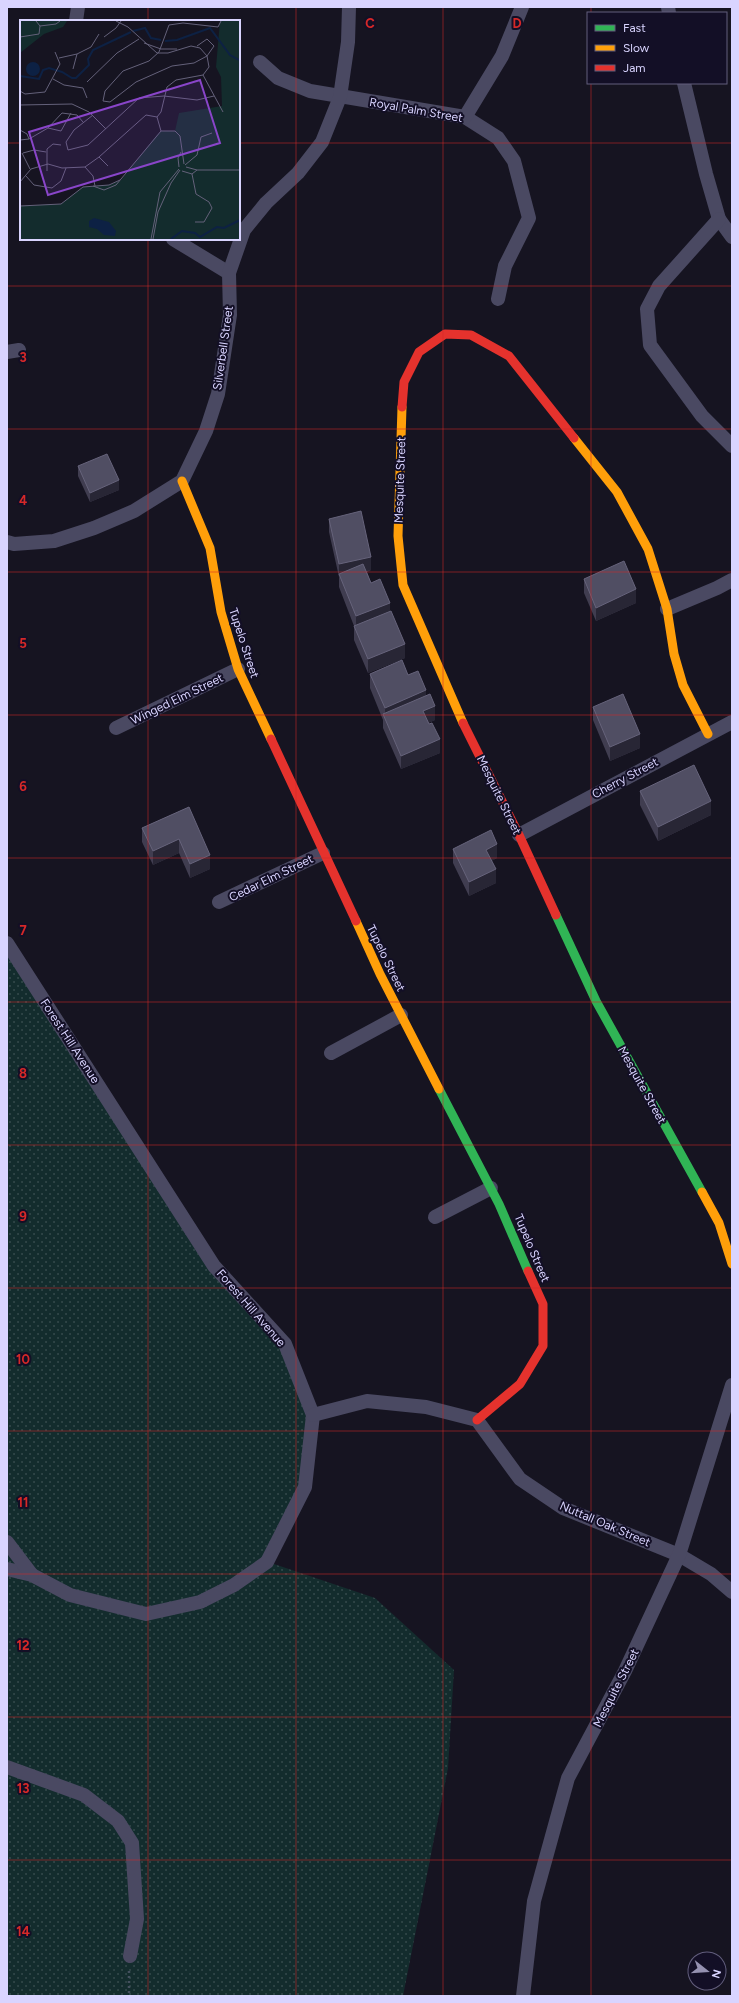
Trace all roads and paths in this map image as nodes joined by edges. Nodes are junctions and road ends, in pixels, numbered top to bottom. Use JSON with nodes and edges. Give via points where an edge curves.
{"nodes":[{"id":1,"x":78,"y":7,"type":"edge"},
{"id":2,"x":349,"y":7,"type":"edge"},
{"id":3,"x":522,"y":7,"type":"edge"},
{"id":4,"x":76,"y":20,"type":"edge"},
{"id":5,"x":260,"y":62,"type":"dead end"},
{"id":6,"x":684,"y":84,"type":"edge"},
{"id":7,"x":340,"y":97,"type":"junction"},
{"id":8,"x":465,"y":117,"type":"junction"},
{"id":9,"x":719,"y":219,"type":"junction"},
{"id":10,"x":732,"y":237,"type":"edge"},
{"id":11,"x":175,"y":240,"type":"edge"},
{"id":12,"x":229,"y":273,"type":"junction"},
{"id":13,"x":498,"y":299,"type":"dead end"},
{"id":14,"x":732,"y":446,"type":"edge"},
{"id":15,"x":182,"y":481,"type":"junction"},
{"id":16,"x":7,"y":542,"type":"edge"},
{"id":17,"x":732,"y":580,"type":"edge"},
{"id":18,"x":667,"y":608,"type":"junction"},
{"id":19,"x":238,"y":669,"type":"junction"},
{"id":20,"x":732,"y":722,"type":"edge"},
{"id":21,"x":116,"y":728,"type":"dead end"},
{"id":22,"x":708,"y":734,"type":"junction"},
{"id":23,"x":519,"y":835,"type":"junction"},
{"id":24,"x":324,"y":852,"type":"junction"},
{"id":25,"x":219,"y":902,"type":"dead end"},
{"id":26,"x":7,"y":942,"type":"edge"},
{"id":27,"x":401,"y":1016,"type":"junction"},
{"id":28,"x":331,"y":1053,"type":"dead end"},
{"id":29,"x":491,"y":1188,"type":"junction"},
{"id":30,"x":435,"y":1217,"type":"dead end"},
{"id":31,"x":732,"y":1264,"type":"edge"},
{"id":32,"x":732,"y":1385,"type":"edge"},
{"id":33,"x":314,"y":1415,"type":"junction"},
{"id":34,"x":477,"y":1420,"type":"junction"},
{"id":35,"x":7,"y":1542,"type":"edge"},
{"id":36,"x":679,"y":1555,"type":"junction"},
{"id":37,"x":7,"y":1568,"type":"edge"},
{"id":38,"x":32,"y":1575,"type":"junction"},
{"id":39,"x":732,"y":1592,"type":"edge"},
{"id":40,"x":7,"y":1767,"type":"edge"},
{"id":41,"x":130,"y":1956,"type":"joint"},
{"id":42,"x":129,"y":1996,"type":"edge"},
{"id":43,"x":523,"y":1996,"type":"edge"}],
"edges":[{"from":1,"to":4,"type":"street"},
{"from":2,"to":7,"type":"street","name":"Silverbell Street","via":[[348,42]]},
{"from":3,"to":8,"type":"street","via":[[502,56]]},
{"from":5,"to":7,"type":"street","name":"Royal Palm Street","via":[[278,78],[310,91]]},
{"from":6,"to":9,"type":"street"},
{"from":7,"to":8,"type":"street","name":"Royal Palm Street"},
{"from":7,"to":12,"type":"street","name":"Silverbell Street","via":[[322,142],[298,173],[266,203],[244,230]]},
{"from":8,"to":13,"type":"street","name":"Royal Palm Street","via":[[498,138],[514,160],[529,218],[505,266]]},
{"from":9,"to":10,"type":"street"},
{"from":9,"to":14,"type":"street","via":[[659,286],[647,309],[650,345],[702,416]]},
{"from":11,"to":12,"type":"street"},
{"from":12,"to":15,"type":"street","name":"Silverbell Street","via":[[230,315],[218,394],[206,431]]},
{"from":15,"to":16,"type":"street","via":[[134,511],[94,528],[54,541],[14,544]]},
{"from":15,"to":19,"type":"street","name":"Tupelo Street","via":[[210,548],[220,612]]},
{"from":17,"to":18,"type":"street"},
{"from":18,"to":22,"type":"street","via":[[674,654],[683,685]]},
{"from":18,"to":23,"type":"street","name":"Mesquite Street","via":[[648,549],[618,492],[510,356],[471,335],[445,334],[419,352],[404,382],[398,536],[404,585],[464,725]]},
{"from":19,"to":21,"type":"street","name":"Winged Elm Street"},
{"from":19,"to":24,"type":"street","name":"Tupelo Street"},
{"from":20,"to":22,"type":"street","name":"Cherry Street"},
{"from":22,"to":23,"type":"street","name":"Cherry Street"},
{"from":23,"to":31,"type":"street","name":"Mesquite Street","via":[[596,1001],[719,1223]]},
{"from":24,"to":25,"type":"street","name":"Cedar Elm Street"},
{"from":24,"to":27,"type":"street","name":"Tupelo Street"},
{"from":26,"to":33,"type":"street","name":"Forest Hill Avenue","via":[[214,1266],[285,1344]]},
{"from":27,"to":28,"type":"street"},
{"from":27,"to":29,"type":"street","name":"Tupelo Street"},
{"from":29,"to":30,"type":"street"},
{"from":29,"to":34,"type":"street","name":"Tupelo Street","via":[[543,1304],[543,1346],[520,1384]]},
{"from":32,"to":36,"type":"street","name":"Mesquite Street"},
{"from":33,"to":34,"type":"street","via":[[367,1401],[426,1407]]},
{"from":33,"to":38,"type":"street","name":"Forest Hill Avenue","via":[[305,1487],[268,1562],[234,1585],[200,1602],[146,1614],[70,1595]]},
{"from":34,"to":36,"type":"street","name":"Nuttall Oak Street","via":[[520,1478],[563,1508]]},
{"from":35,"to":38,"type":"street","name":"Forest Hill Avenue"},
{"from":36,"to":39,"type":"street","name":"Nuttall Oak Street","via":[[711,1574]]},
{"from":36,"to":43,"type":"street","name":"Mesquite Street","via":[[625,1672],[568,1778],[534,1901]]},
{"from":37,"to":38,"type":"street","name":"Forest Hill Avenue"},
{"from":40,"to":41,"type":"street","via":[[84,1795],[118,1821],[132,1843],[137,1919]]},
{"from":41,"to":42,"type":"path"}]}
